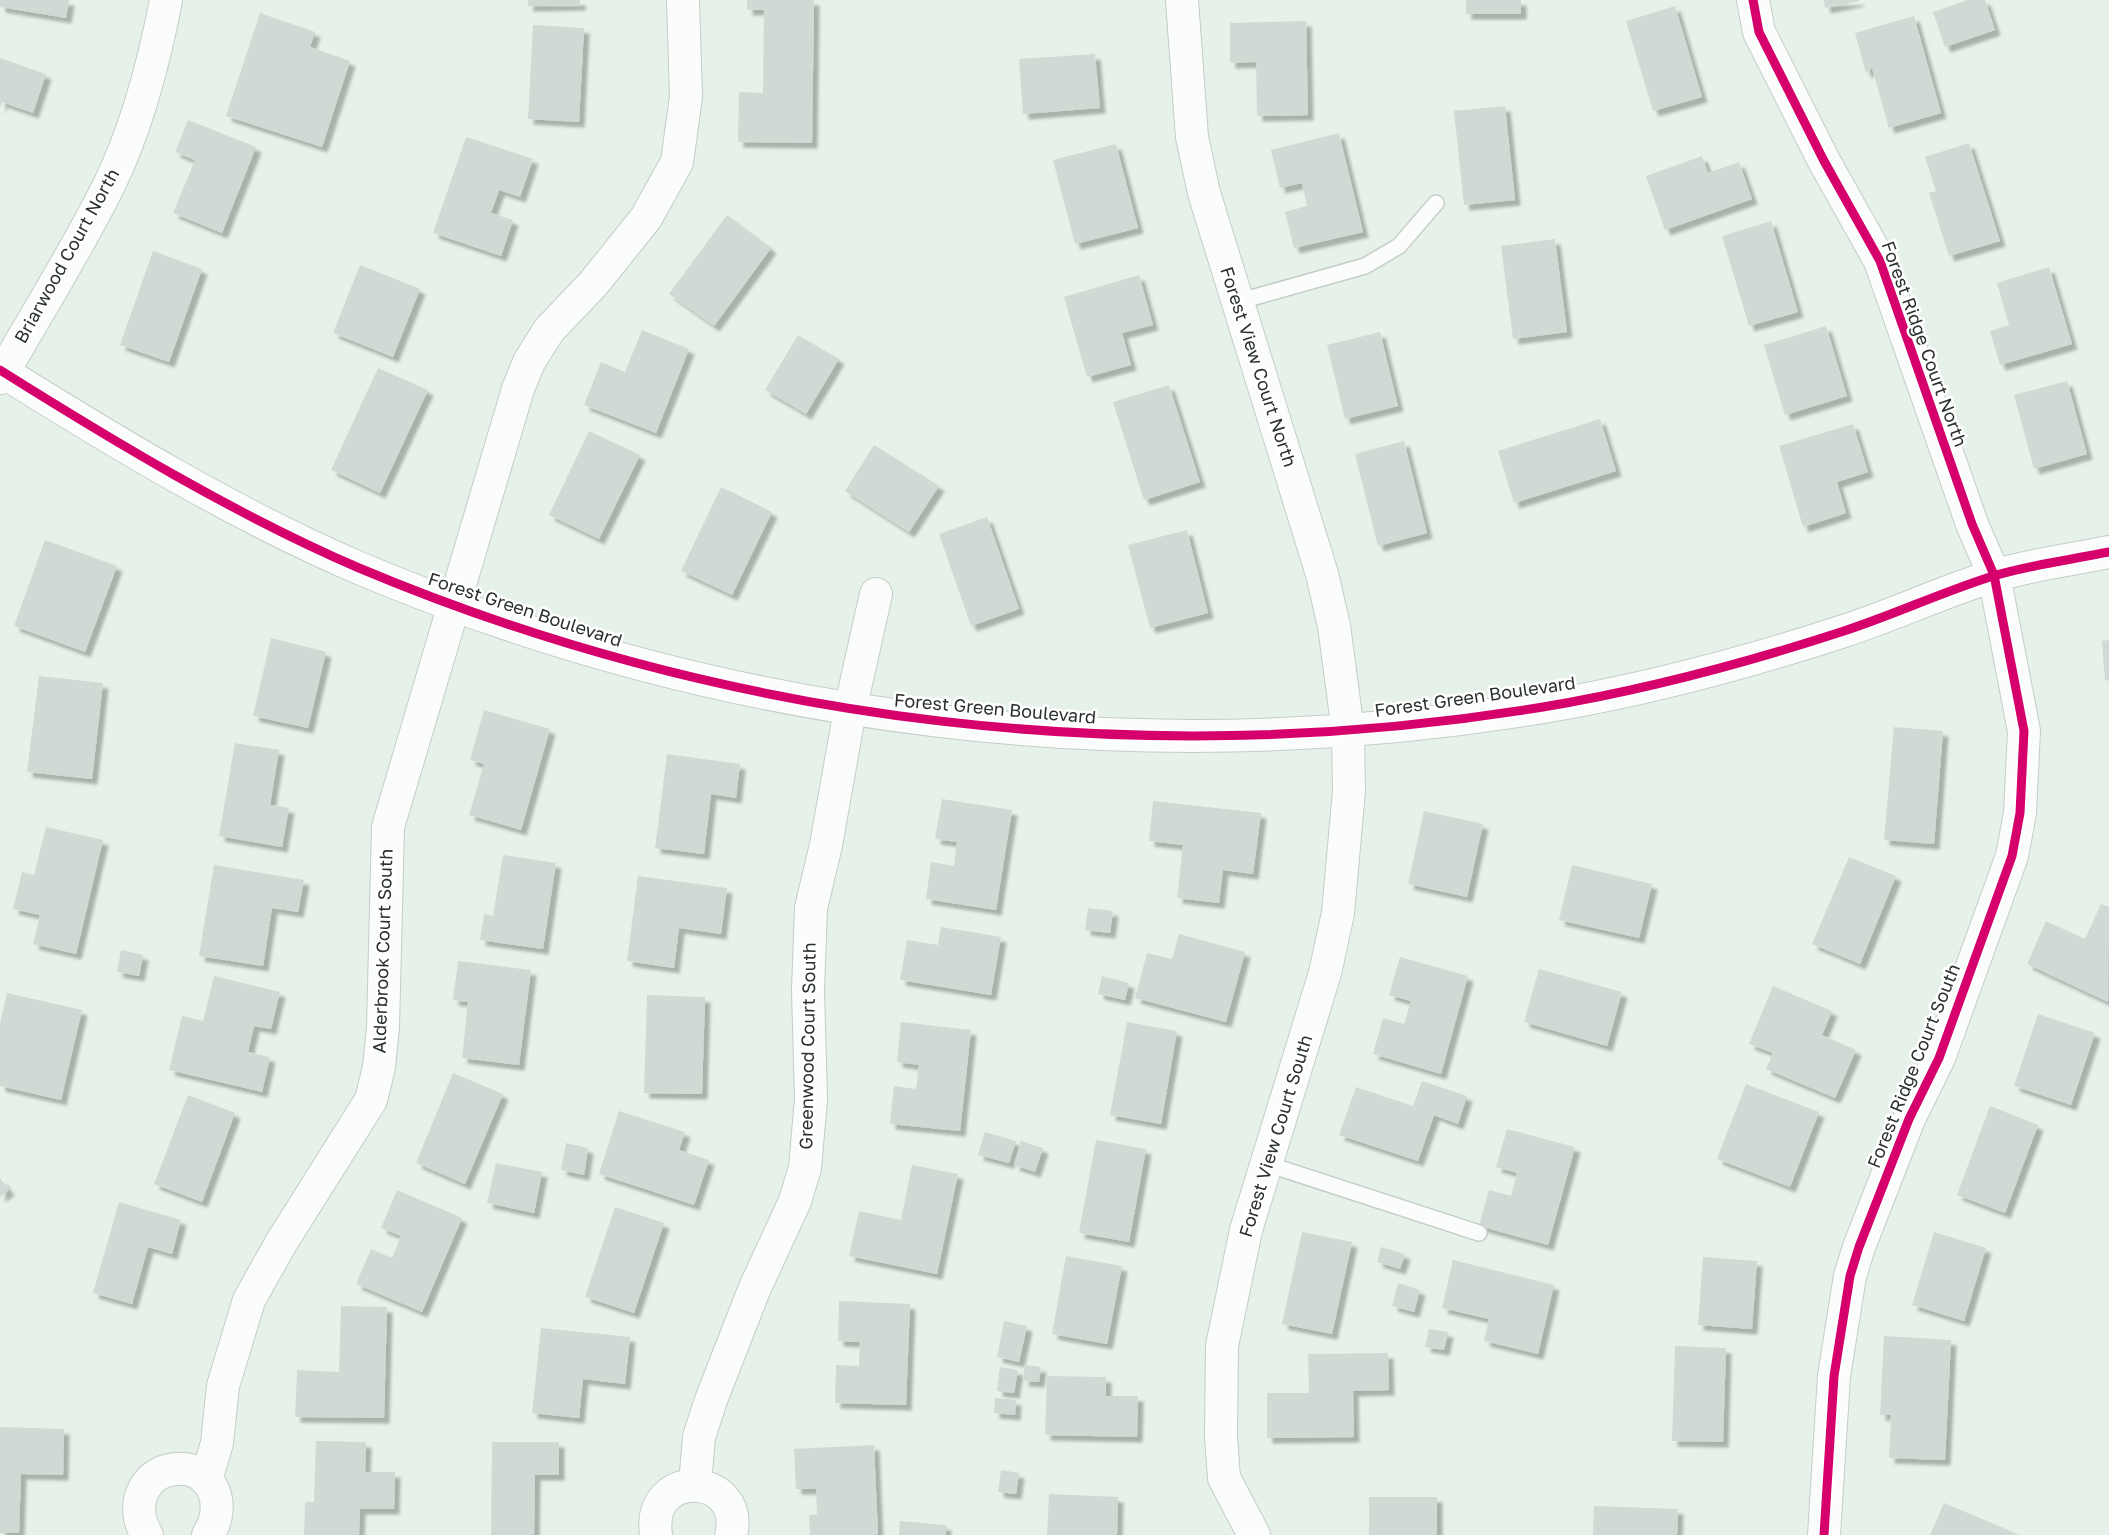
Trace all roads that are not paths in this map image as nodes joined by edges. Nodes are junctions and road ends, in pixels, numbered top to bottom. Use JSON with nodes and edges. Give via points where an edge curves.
{"nodes":[{"id":1,"x":166,"y":0,"type":"edge"},
{"id":2,"x":683,"y":0,"type":"edge"},
{"id":3,"x":1182,"y":0,"type":"edge"},
{"id":4,"x":1753,"y":0,"type":"edge"},
{"id":5,"x":1436,"y":203,"type":"dead end"},
{"id":6,"x":1236,"y":303,"type":"junction"},
{"id":7,"x":1,"y":373,"type":"edge"},
{"id":8,"x":2109,"y":552,"type":"edge"},
{"id":9,"x":1994,"y":575,"type":"junction"},
{"id":10,"x":876,"y":594,"type":"dead end"},
{"id":11,"x":455,"y":606,"type":"junction"},
{"id":12,"x":850,"y":710,"type":"junction"},
{"id":13,"x":1348,"y":731,"type":"junction"},
{"id":14,"x":1267,"y":1164,"type":"junction"},
{"id":15,"x":1479,"y":1233,"type":"dead end"},
{"id":16,"x":206,"y":1480,"type":"junction"},
{"id":17,"x":696,"y":1484,"type":"junction"},
{"id":18,"x":147,"y":1535,"type":"edge"},
{"id":19,"x":208,"y":1535,"type":"edge"},
{"id":20,"x":656,"y":1535,"type":"edge"},
{"id":21,"x":731,"y":1535,"type":"edge"},
{"id":22,"x":1254,"y":1535,"type":"edge"},
{"id":23,"x":1824,"y":1535,"type":"edge"}],
"edges":[{"from":1,"to":7,"type":"street","name":"Briarwood Court North","via":[[154,62],[111,182]]},
{"from":2,"to":11,"type":"street","name":"Alderbrook Court South","via":[[686,97],[677,162],[646,218],[549,330],[529,362]]},
{"from":3,"to":6,"type":"street","name":"Forest View Court North","via":[[1192,137]]},
{"from":4,"to":9,"type":"street","name":"Forest Ridge Court North","via":[[1759,32],[1880,261],[1972,524]]},
{"from":5,"to":6,"type":"lane","via":[[1399,246],[1365,267]]},
{"from":6,"to":13,"type":"street","name":"Forest View Court North","via":[[1322,574],[1334,626]]},
{"from":7,"to":11,"type":"street","name":"Forest Green Boulevard","via":[[232,508],[355,566]]},
{"from":8,"to":9,"type":"street","name":"Forest Green Boulevard"},
{"from":9,"to":13,"type":"street","name":"Forest Green Boulevard","via":[[1846,630],[1684,678],[1543,707]]},
{"from":9,"to":23,"type":"street","name":"Forest Ridge Court South","via":[[2024,731],[2020,813],[2012,856],[1939,1058],[1909,1119],[1850,1276],[1833,1376]]},
{"from":10,"to":12,"type":"street","name":"Greenwood Court South"},
{"from":11,"to":12,"type":"street","name":"Forest Green Boulevard","via":[[571,645],[697,680]]},
{"from":11,"to":16,"type":"street","name":"Alderbrook Court South","via":[[387,827],[383,1027],[371,1100],[249,1300],[223,1386],[216,1443]]},
{"from":12,"to":13,"type":"street","name":"Forest Green Boulevard","via":[[1020,731],[1122,736],[1224,738]]},
{"from":12,"to":17,"type":"street","name":"Greenwood Court South","via":[[811,908],[810,1099],[805,1168],[795,1201],[754,1290],[711,1400],[699,1437]]},
{"from":13,"to":14,"type":"street","name":"Forest View Court South","via":[[1349,791],[1338,913],[1325,973]]},
{"from":14,"to":15,"type":"lane"},
{"from":14,"to":22,"type":"street","name":"Forest View Court South","via":[[1246,1230],[1222,1346],[1224,1478]]},
{"from":16,"to":18,"type":"street","via":[[177,1469],[162,1472],[149,1482],[140,1494],[138,1510]]},
{"from":16,"to":19,"type":"street","via":[[219,1509],[216,1524]]},
{"from":17,"to":20,"type":"street","via":[[667,1495],[658,1507]]},
{"from":17,"to":21,"type":"street","via":[[723,1497],[731,1511]]}]}
